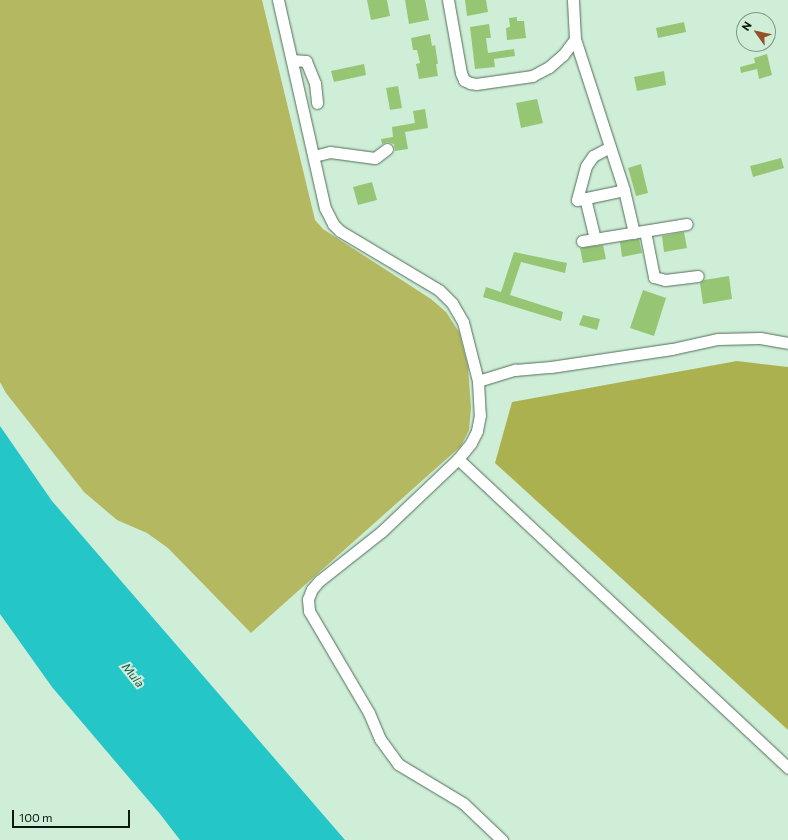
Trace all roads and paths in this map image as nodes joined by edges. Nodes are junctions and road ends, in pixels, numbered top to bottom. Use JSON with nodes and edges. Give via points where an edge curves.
{"nodes":[{"id":1,"x":278,"y":0,"type":"edge"},
{"id":2,"x":448,"y":0,"type":"edge"},
{"id":3,"x":573,"y":0,"type":"edge"},
{"id":4,"x":575,"y":39,"type":"junction"},
{"id":5,"x":292,"y":60,"type":"junction"},
{"id":6,"x":317,"y":103,"type":"dead end"},
{"id":7,"x":610,"y":147,"type":"junction"},
{"id":8,"x":387,"y":149,"type":"dead end"},
{"id":9,"x":314,"y":156,"type":"junction"},
{"id":10,"x":624,"y":190,"type":"junction"},
{"id":11,"x":586,"y":198,"type":"junction"},
{"id":12,"x":686,"y":224,"type":"dead end"},
{"id":13,"x":639,"y":232,"type":"junction"},
{"id":14,"x":595,"y":239,"type":"junction"},
{"id":15,"x":582,"y":241,"type":"dead end"},
{"id":16,"x":698,"y":276,"type":"dead end"},
{"id":17,"x":788,"y":343,"type":"edge"},
{"id":18,"x":478,"y":381,"type":"junction"},
{"id":19,"x":458,"y":459,"type":"junction"},
{"id":20,"x":788,"y":768,"type":"edge"},
{"id":21,"x":502,"y":840,"type":"edge"}],
"edges":[{"from":1,"to":5,"type":"lane"},
{"from":2,"to":4,"type":"lane","via":[[460,73],[464,80],[470,83],[532,76],[549,67],[563,55]]},
{"from":3,"to":4,"type":"lane"},
{"from":4,"to":7,"type":"lane"},
{"from":5,"to":6,"type":"lane","via":[[306,61],[315,83]]},
{"from":5,"to":9,"type":"lane"},
{"from":7,"to":10,"type":"lane"},
{"from":7,"to":11,"type":"lane","via":[[593,156],[586,166],[577,200]]},
{"from":8,"to":9,"type":"lane","via":[[375,158],[330,152]]},
{"from":9,"to":18,"type":"lane","via":[[325,208],[332,224],[439,290],[452,303],[463,322]]},
{"from":10,"to":11,"type":"lane"},
{"from":10,"to":13,"type":"lane"},
{"from":11,"to":14,"type":"lane"},
{"from":12,"to":13,"type":"lane"},
{"from":13,"to":14,"type":"lane"},
{"from":13,"to":16,"type":"lane","via":[[654,277],[665,280]]},
{"from":14,"to":15,"type":"lane"},
{"from":17,"to":18,"type":"lane","via":[[760,338],[718,339],[551,367],[515,370]]},
{"from":18,"to":19,"type":"lane","via":[[480,415],[477,432]]},
{"from":19,"to":20,"type":"lane"},
{"from":19,"to":21,"type":"lane","via":[[381,532],[319,581],[308,599],[308,611],[369,713],[380,739],[398,764],[463,802]]}]}
